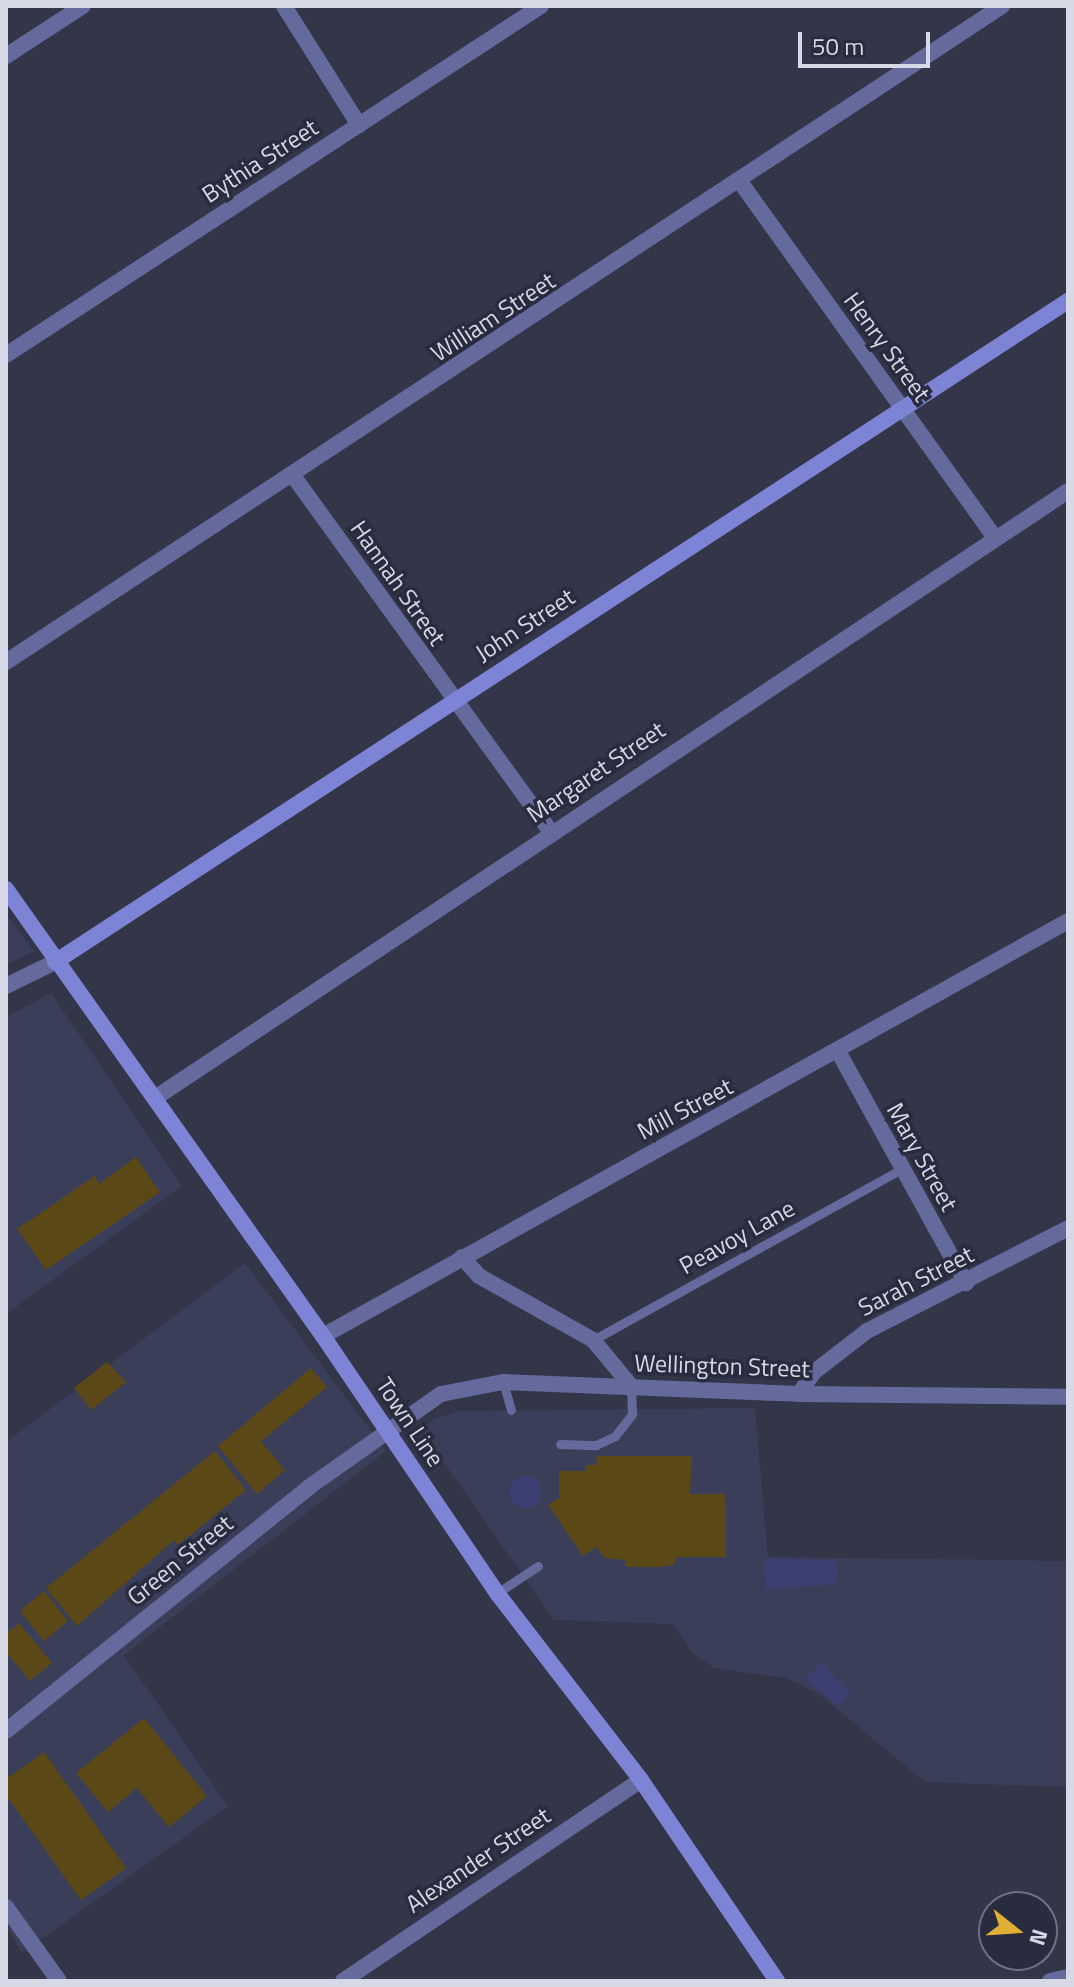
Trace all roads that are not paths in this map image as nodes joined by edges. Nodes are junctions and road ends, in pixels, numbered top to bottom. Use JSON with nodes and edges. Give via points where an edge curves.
{"nodes":[{"id":1,"x":83,"y":6,"type":"edge"},
{"id":2,"x":284,"y":6,"type":"edge"},
{"id":3,"x":541,"y":6,"type":"edge"},
{"id":4,"x":1002,"y":6,"type":"edge"},
{"id":5,"x":6,"y":56,"type":"edge"},
{"id":6,"x":359,"y":125,"type":"junction"},
{"id":7,"x":741,"y":183,"type":"junction"},
{"id":8,"x":1068,"y":301,"type":"edge"},
{"id":9,"x":6,"y":355,"type":"edge"},
{"id":10,"x":903,"y":410,"type":"junction"},
{"id":11,"x":294,"y":477,"type":"junction"},
{"id":12,"x":1068,"y":491,"type":"edge"},
{"id":13,"x":995,"y":538,"type":"junction"},
{"id":14,"x":6,"y":662,"type":"edge"},
{"id":15,"x":452,"y":701,"type":"junction"},
{"id":16,"x":550,"y":831,"type":"junction"},
{"id":17,"x":6,"y":889,"type":"edge"},
{"id":18,"x":1068,"y":921,"type":"edge"},
{"id":19,"x":55,"y":962,"type":"junction"},
{"id":20,"x":6,"y":986,"type":"edge"},
{"id":21,"x":839,"y":1053,"type":"junction"},
{"id":22,"x":155,"y":1098,"type":"junction"},
{"id":23,"x":901,"y":1169,"type":"junction"},
{"id":24,"x":1068,"y":1228,"type":"edge"},
{"id":25,"x":462,"y":1257,"type":"junction"},
{"id":26,"x":966,"y":1283,"type":"junction"},
{"id":27,"x":323,"y":1336,"type":"junction"},
{"id":28,"x":593,"y":1340,"type":"junction"},
{"id":29,"x":503,"y":1382,"type":"junction"},
{"id":30,"x":631,"y":1386,"type":"junction"},
{"id":31,"x":799,"y":1394,"type":"junction"},
{"id":32,"x":1068,"y":1397,"type":"edge"},
{"id":33,"x":511,"y":1410,"type":"dead end"},
{"id":34,"x":387,"y":1430,"type":"junction"},
{"id":35,"x":560,"y":1444,"type":"dead end"},
{"id":36,"x":538,"y":1566,"type":"dead end"},
{"id":37,"x":497,"y":1593,"type":"junction"},
{"id":38,"x":6,"y":1731,"type":"edge"},
{"id":39,"x":641,"y":1780,"type":"junction"},
{"id":40,"x":6,"y":1907,"type":"edge"},
{"id":41,"x":1068,"y":1977,"type":"edge"},
{"id":42,"x":59,"y":1981,"type":"edge"},
{"id":43,"x":343,"y":1981,"type":"edge"},
{"id":44,"x":777,"y":1981,"type":"edge"},
{"id":45,"x":1050,"y":1981,"type":"edge"}],
"edges":[{"from":1,"to":5,"type":"street"},
{"from":2,"to":6,"type":"street"},
{"from":3,"to":6,"type":"street","name":"Bythia Street"},
{"from":4,"to":7,"type":"street","name":"William Street"},
{"from":6,"to":9,"type":"street","name":"Bythia Street"},
{"from":7,"to":10,"type":"street","name":"Henry Street"},
{"from":7,"to":11,"type":"street","name":"William Street"},
{"from":8,"to":10,"type":"main road","name":"John Street"},
{"from":10,"to":13,"type":"street","name":"Henry Street"},
{"from":10,"to":15,"type":"main road","name":"John Street"},
{"from":11,"to":14,"type":"street","name":"William Street"},
{"from":11,"to":15,"type":"street","name":"Hannah Street"},
{"from":12,"to":13,"type":"street","name":"Margaret Street"},
{"from":13,"to":16,"type":"street","name":"Margaret Street"},
{"from":15,"to":16,"type":"street","name":"Hannah Street"},
{"from":15,"to":19,"type":"main road","name":"John Street"},
{"from":16,"to":22,"type":"street","name":"Margaret Street"},
{"from":17,"to":19,"type":"main road","name":"Town Line"},
{"from":18,"to":21,"type":"street","name":"Mill Street"},
{"from":19,"to":20,"type":"street","name":"John Street"},
{"from":19,"to":22,"type":"main road","name":"Town Line"},
{"from":21,"to":23,"type":"street","name":"Mary Street"},
{"from":21,"to":25,"type":"street","name":"Mill Street"},
{"from":22,"to":27,"type":"main road","name":"Town Line"},
{"from":23,"to":26,"type":"street","name":"Mary Street"},
{"from":23,"to":28,"type":"lane","name":"Peavoy Lane"},
{"from":24,"to":26,"type":"street","name":"Sarah Street"},
{"from":25,"to":27,"type":"street","name":"Mill Street"},
{"from":25,"to":28,"type":"street","via":[[479,1276]]},
{"from":26,"to":31,"type":"street","name":"Sarah Street","via":[[867,1331],[814,1372]]},
{"from":27,"to":34,"type":"main road","name":"Town Line"},
{"from":28,"to":30,"type":"street"},
{"from":29,"to":30,"type":"street","name":"Wellington Street"},
{"from":29,"to":33,"type":"lane"},
{"from":29,"to":34,"type":"street","name":"Wellington Street","via":[[441,1394]]},
{"from":30,"to":31,"type":"street","name":"Wellington Street"},
{"from":30,"to":35,"type":"lane","via":[[632,1414],[615,1436],[596,1445]]},
{"from":31,"to":32,"type":"street","name":"Wellington Street"},
{"from":34,"to":37,"type":"main road","name":"Town Line"},
{"from":34,"to":38,"type":"street","name":"Green Street"},
{"from":36,"to":37,"type":"lane"},
{"from":37,"to":39,"type":"main road","name":"Town Line"},
{"from":39,"to":43,"type":"street","name":"Alexander Street"},
{"from":39,"to":44,"type":"main road","name":"Town Line"},
{"from":40,"to":42,"type":"street"},
{"from":41,"to":45,"type":"street"}]}
